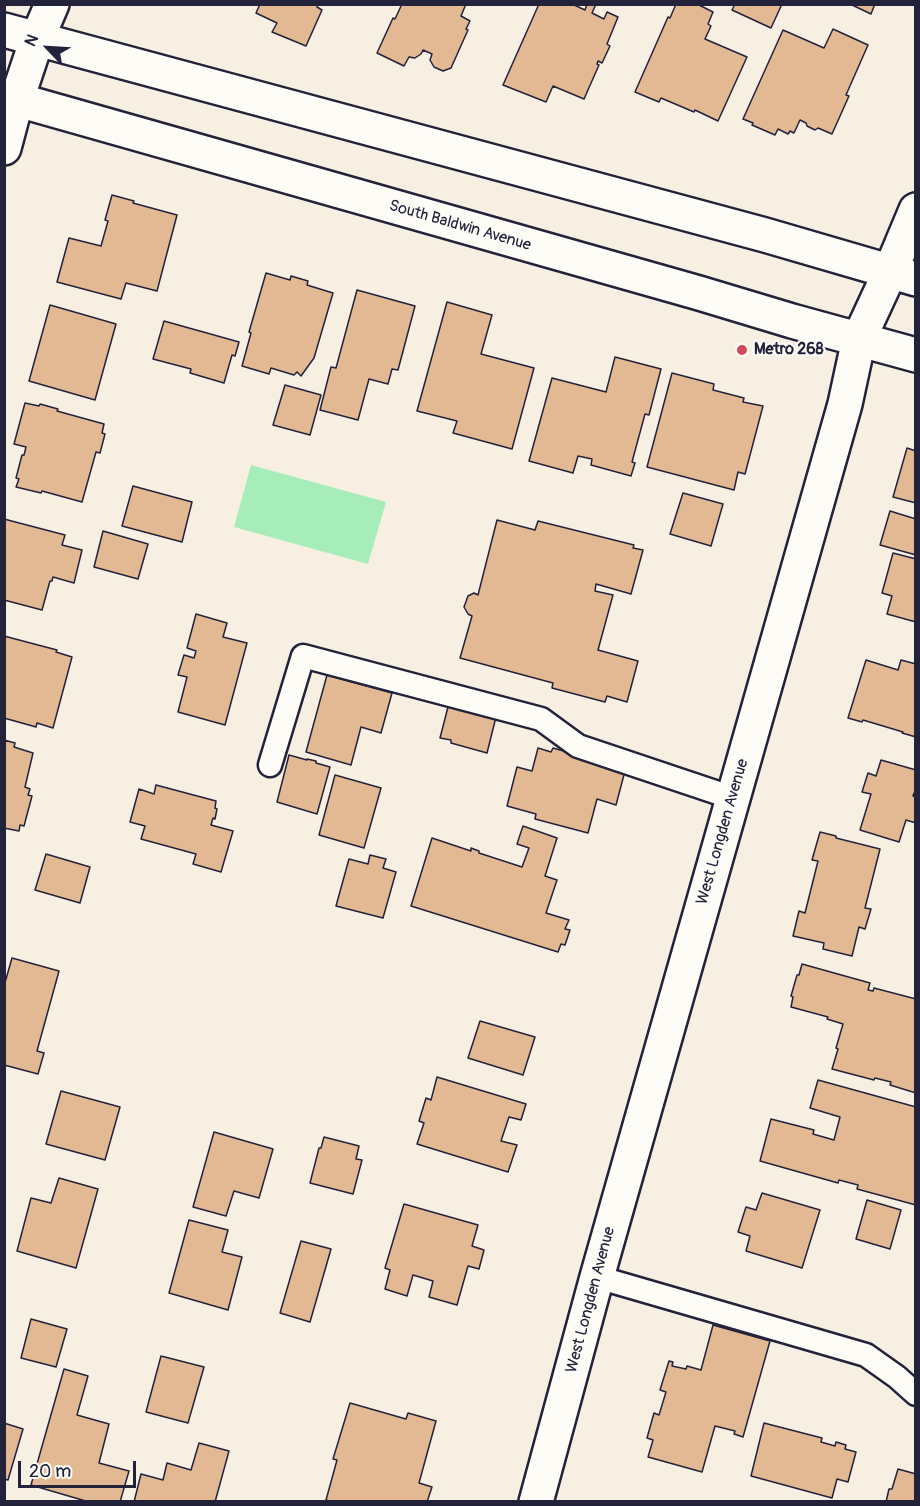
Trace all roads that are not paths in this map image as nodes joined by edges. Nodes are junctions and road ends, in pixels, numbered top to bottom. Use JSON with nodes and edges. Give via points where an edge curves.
{"nodes":[{"id":1,"x":52,"y":4,"type":"edge"},
{"id":2,"x":4,"y":30,"type":"edge"},
{"id":3,"x":37,"y":39,"type":"junction"},
{"id":4,"x":11,"y":98,"type":"edge"},
{"id":5,"x":4,"y":147,"type":"edge"},
{"id":6,"x":915,"y":210,"type":"edge"},
{"id":7,"x":903,"y":276,"type":"edge"},
{"id":8,"x":859,"y":339,"type":"junction"},
{"id":9,"x":915,"y":355,"type":"edge"},
{"id":10,"x":270,"y":765,"type":"dead end"},
{"id":11,"x":733,"y":798,"type":"junction"},
{"id":12,"x":597,"y":1277,"type":"junction"},
{"id":13,"x":915,"y":1394,"type":"edge"},
{"id":14,"x":536,"y":1502,"type":"edge"}],
"edges":[{"from":1,"to":3,"type":"main road"},
{"from":2,"to":3,"type":"main road"},
{"from":3,"to":4,"type":"main road"},
{"from":3,"to":7,"type":"main road","via":[[754,232]]},
{"from":4,"to":5,"type":"main road"},
{"from":4,"to":8,"type":"main road","name":"South Baldwin Avenue"},
{"from":6,"to":7,"type":"main road","name":"West Longden Avenue"},
{"from":7,"to":8,"type":"main road","name":"West Longden Avenue"},
{"from":8,"to":9,"type":"main road","name":"South Baldwin Avenue"},
{"from":8,"to":11,"type":"main road","name":"West Longden Avenue","via":[[845,404]]},
{"from":10,"to":11,"type":"lane","via":[[303,656],[541,719],[578,746]]},
{"from":11,"to":12,"type":"main road","name":"West Longden Avenue"},
{"from":12,"to":13,"type":"lane","via":[[866,1355]]},
{"from":12,"to":14,"type":"main road","name":"West Longden Avenue"}]}
